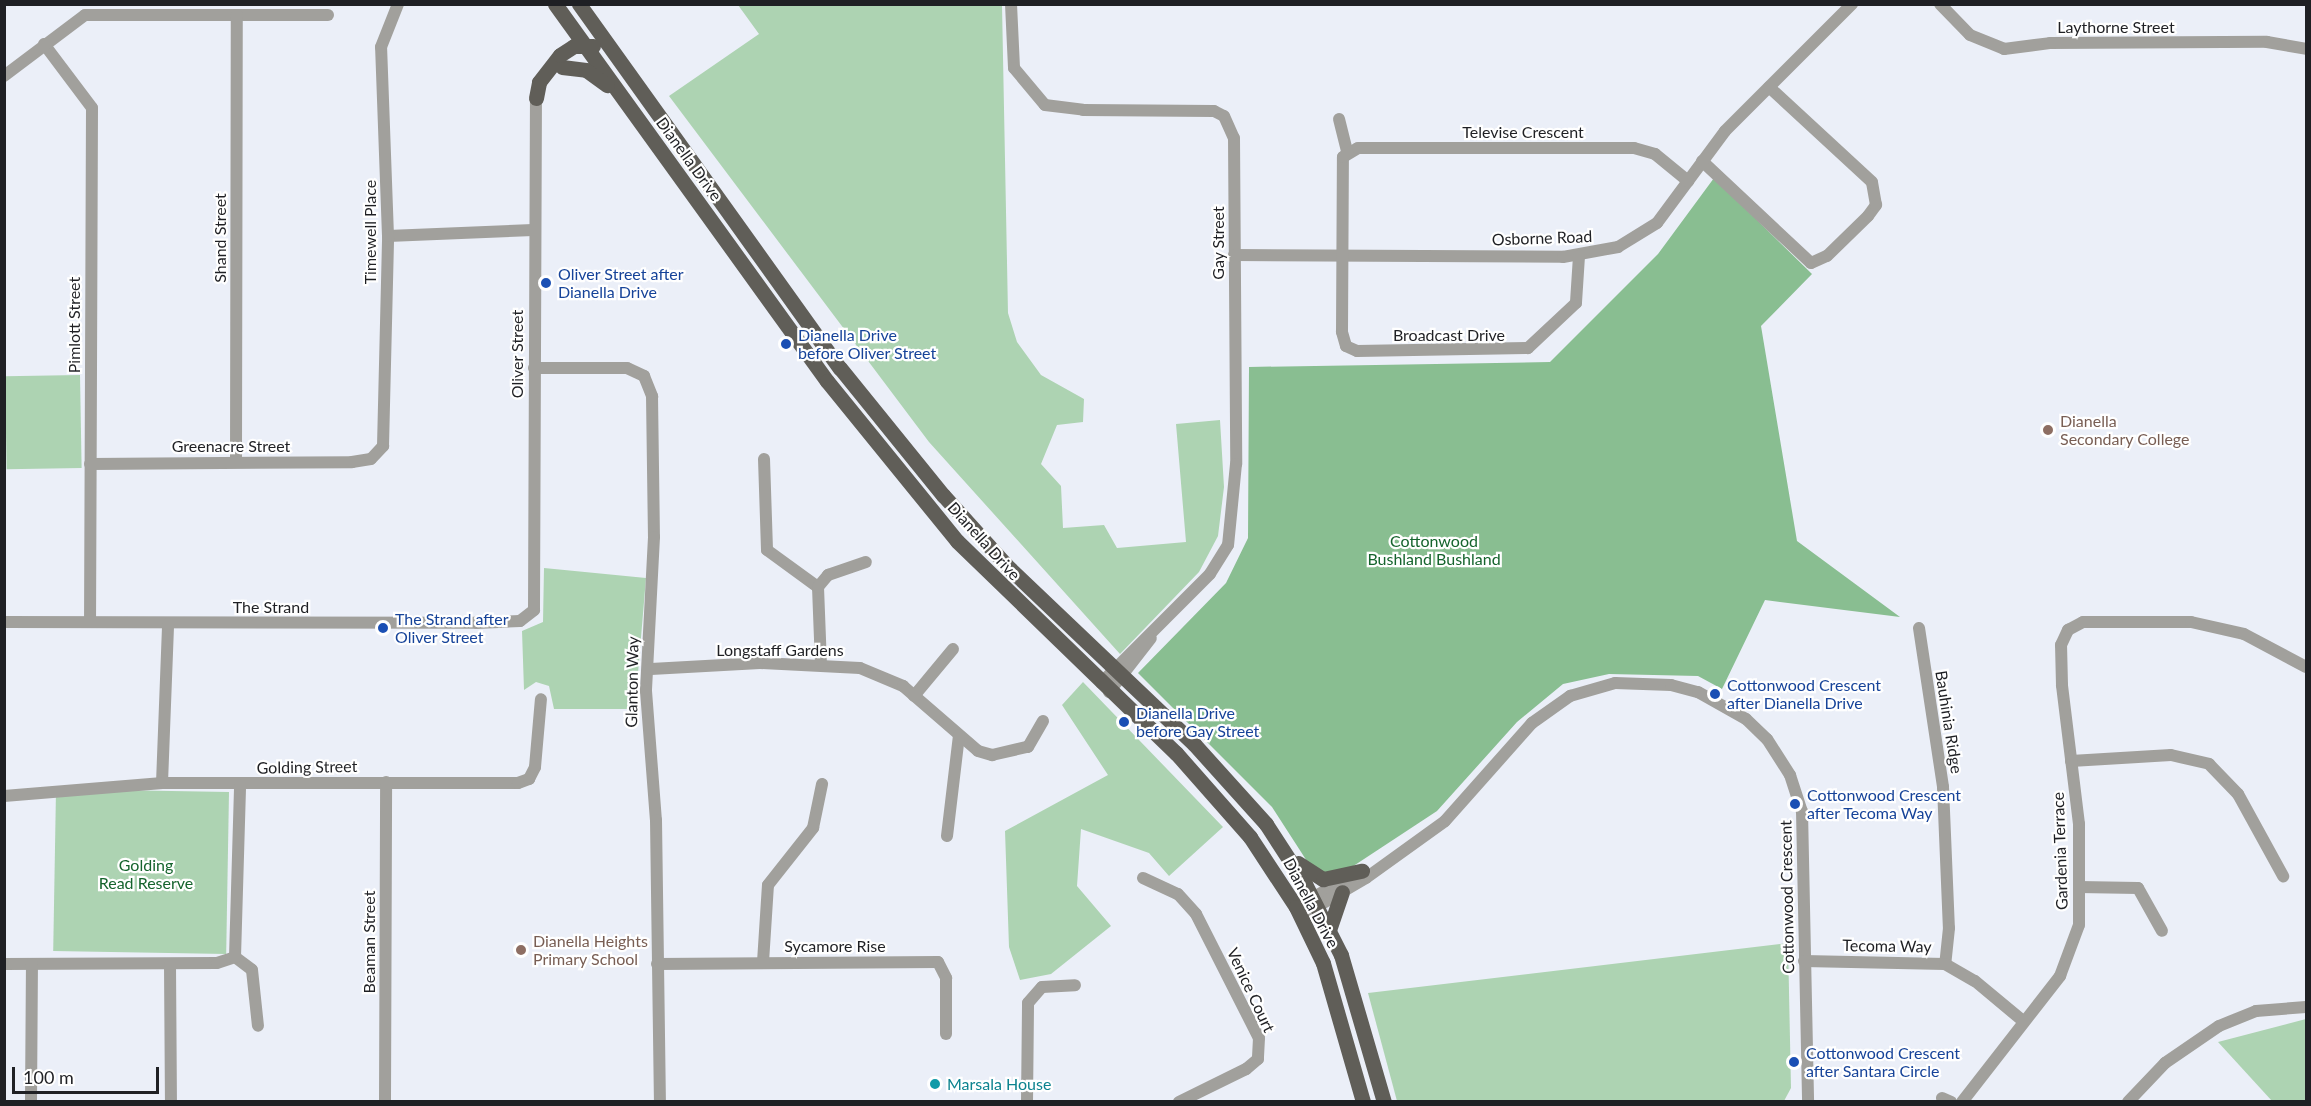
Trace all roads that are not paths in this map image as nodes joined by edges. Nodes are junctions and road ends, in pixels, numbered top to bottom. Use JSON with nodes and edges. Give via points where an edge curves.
{"nodes":[{"id":1,"x":399,"y":4,"type":"edge"},
{"id":2,"x":555,"y":4,"type":"edge"},
{"id":3,"x":1011,"y":4,"type":"edge"},
{"id":4,"x":1852,"y":4,"type":"edge"},
{"id":5,"x":1940,"y":4,"type":"edge"},
{"id":6,"x":580,"y":6,"type":"edge"},
{"id":7,"x":277,"y":9,"type":"edge"},
{"id":8,"x":237,"y":15,"type":"junction"},
{"id":9,"x":328,"y":15,"type":"dead end"},
{"id":10,"x":567,"y":21,"type":"junction"},
{"id":11,"x":44,"y":44,"type":"junction"},
{"id":12,"x":586,"y":46,"type":"junction"},
{"id":13,"x":2307,"y":49,"type":"edge"},
{"id":14,"x":556,"y":65,"type":"junction"},
{"id":15,"x":623,"y":66,"type":"junction"},
{"id":16,"x":4,"y":76,"type":"edge"},
{"id":17,"x":1769,"y":87,"type":"junction"},
{"id":18,"x":622,"y":97,"type":"junction"},
{"id":19,"x":536,"y":98,"type":"joint"},
{"id":20,"x":1339,"y":119,"type":"dead end"},
{"id":21,"x":1347,"y":151,"type":"junction"},
{"id":22,"x":1702,"y":161,"type":"junction"},
{"id":23,"x":1688,"y":181,"type":"junction"},
{"id":24,"x":533,"y":230,"type":"junction"},
{"id":25,"x":388,"y":236,"type":"junction"},
{"id":26,"x":1234,"y":255,"type":"junction"},
{"id":27,"x":1341,"y":256,"type":"junction"},
{"id":28,"x":1579,"y":256,"type":"junction"},
{"id":29,"x":534,"y":368,"type":"junction"},
{"id":30,"x":371,"y":459,"type":"joint"},
{"id":31,"x":764,"y":459,"type":"dead end"},
{"id":32,"x":236,"y":462,"type":"junction"},
{"id":33,"x":90,"y":464,"type":"junction"},
{"id":34,"x":866,"y":562,"type":"dead end"},
{"id":35,"x":818,"y":586,"type":"junction"},
{"id":36,"x":534,"y":610,"type":"joint"},
{"id":37,"x":4,"y":622,"type":"edge"},
{"id":38,"x":90,"y":622,"type":"junction"},
{"id":39,"x":168,"y":624,"type":"junction"},
{"id":40,"x":1919,"y":628,"type":"dead end"},
{"id":41,"x":953,"y":649,"type":"dead end"},
{"id":42,"x":821,"y":664,"type":"junction"},
{"id":43,"x":2306,"y":666,"type":"edge"},
{"id":44,"x":651,"y":669,"type":"junction"},
{"id":45,"x":1120,"y":672,"type":"junction"},
{"id":46,"x":1105,"y":687,"type":"junction"},
{"id":47,"x":914,"y":696,"type":"junction"},
{"id":48,"x":542,"y":699,"type":"dead end"},
{"id":49,"x":1043,"y":721,"type":"dead end"},
{"id":50,"x":959,"y":736,"type":"junction"},
{"id":51,"x":2071,"y":761,"type":"junction"},
{"id":52,"x":386,"y":782,"type":"junction"},
{"id":53,"x":162,"y":783,"type":"junction"},
{"id":54,"x":240,"y":784,"type":"junction"},
{"id":55,"x":822,"y":784,"type":"dead end"},
{"id":56,"x":4,"y":796,"type":"edge"},
{"id":57,"x":947,"y":836,"type":"dead end"},
{"id":58,"x":1287,"y":853,"type":"junction"},
{"id":59,"x":1381,"y":864,"type":"junction"},
{"id":60,"x":1362,"y":871,"type":"junction"},
{"id":61,"x":2283,"y":876,"type":"dead end"},
{"id":62,"x":1143,"y":878,"type":"dead end"},
{"id":63,"x":2079,"y":886,"type":"junction"},
{"id":64,"x":1342,"y":892,"type":"junction"},
{"id":65,"x":1315,"y":902,"type":"junction"},
{"id":66,"x":1298,"y":911,"type":"junction"},
{"id":67,"x":1329,"y":930,"type":"junction"},
{"id":68,"x":2162,"y":931,"type":"dead end"},
{"id":69,"x":235,"y":957,"type":"junction"},
{"id":70,"x":1804,"y":961,"type":"junction"},
{"id":71,"x":763,"y":962,"type":"junction"},
{"id":72,"x":4,"y":964,"type":"edge"},
{"id":73,"x":33,"y":964,"type":"junction"},
{"id":74,"x":657,"y":964,"type":"junction"},
{"id":75,"x":1945,"y":964,"type":"junction"},
{"id":76,"x":170,"y":965,"type":"junction"},
{"id":77,"x":1075,"y":985,"type":"dead end"},
{"id":78,"x":2307,"y":1007,"type":"edge"},
{"id":79,"x":2023,"y":1021,"type":"junction"},
{"id":80,"x":258,"y":1026,"type":"dead end"},
{"id":81,"x":946,"y":1034,"type":"dead end"},
{"id":82,"x":31,"y":1101,"type":"edge"},
{"id":83,"x":171,"y":1101,"type":"edge"},
{"id":84,"x":385,"y":1101,"type":"edge"},
{"id":85,"x":660,"y":1101,"type":"edge"},
{"id":86,"x":1027,"y":1101,"type":"edge"},
{"id":87,"x":1179,"y":1101,"type":"edge"},
{"id":88,"x":1364,"y":1101,"type":"edge"},
{"id":89,"x":1384,"y":1101,"type":"edge"},
{"id":90,"x":1808,"y":1101,"type":"edge"},
{"id":91,"x":1962,"y":1101,"type":"edge"},
{"id":92,"x":2128,"y":1101,"type":"edge"}],
"edges":[{"from":1,"to":25,"type":"street","name":"Timewell Place","via":[[381,47]]},
{"from":2,"to":10,"type":"main road","name":"Dianella Drive"},
{"from":3,"to":26,"type":"street","name":"Gay Street","via":[[1014,68],[1046,105],[1083,111],[1214,111],[1224,116],[1234,138]]},
{"from":4,"to":17,"type":"street","name":"Osborne Road"},
{"from":5,"to":13,"type":"street","name":"Laythorne Street","via":[[1970,35],[2004,49],[2050,43],[2267,42]]},
{"from":6,"to":12,"type":"main road"},
{"from":6,"to":15,"type":"main road","name":"Dianella Drive"},
{"from":7,"to":8,"type":"street"},
{"from":7,"to":9,"type":"street"},
{"from":8,"to":11,"type":"street","via":[[85,15]]},
{"from":8,"to":32,"type":"street","name":"Shand Street"},
{"from":10,"to":12,"type":"main road","name":"Dianella Drive"},
{"from":10,"to":14,"type":"main road"},
{"from":11,"to":16,"type":"street"},
{"from":11,"to":33,"type":"street","name":"Pimlott Street","via":[[92,108]]},
{"from":12,"to":14,"type":"main road"},
{"from":12,"to":15,"type":"main road","via":[[600,48]]},
{"from":12,"to":18,"type":"main road","name":"Dianella Drive"},
{"from":14,"to":18,"type":"main road","via":[[590,72]]},
{"from":14,"to":19,"type":"main road"},
{"from":15,"to":45,"type":"main road","name":"Dianella Drive","via":[[840,368],[943,495],[1006,565]]},
{"from":17,"to":22,"type":"street","name":"Osborne Road"},
{"from":17,"to":22,"type":"street","via":[[1872,183],[1876,205],[1868,216],[1827,256],[1811,263]]},
{"from":18,"to":46,"type":"main road","name":"Dianella Drive","via":[[827,381],[926,503],[993,579]]},
{"from":19,"to":24,"type":"street","name":"Oliver Street"},
{"from":20,"to":21,"type":"street"},
{"from":21,"to":23,"type":"street","name":"Televise Crescent","via":[[1634,148],[1655,154]]},
{"from":21,"to":27,"type":"street","via":[[1342,164]]},
{"from":22,"to":23,"type":"street","name":"Osborne Road"},
{"from":23,"to":28,"type":"street","name":"Osborne Road","via":[[1648,232]]},
{"from":24,"to":25,"type":"street"},
{"from":24,"to":29,"type":"street","name":"Oliver Street"},
{"from":25,"to":30,"type":"street","name":"Timewell Place","via":[[383,446]]},
{"from":26,"to":27,"type":"street","name":"Osborne Road"},
{"from":26,"to":45,"type":"street","name":"Gay Street","via":[[1236,464],[1228,545],[1210,574]]},
{"from":27,"to":28,"type":"street","name":"Osborne Road"},
{"from":27,"to":28,"type":"street","name":"Broadcast Drive","via":[[1341,333],[1346,346],[1358,351],[1528,348],[1576,303]]},
{"from":29,"to":36,"type":"street","name":"Oliver Street"},
{"from":29,"to":44,"type":"street","name":"Glanton Way","via":[[627,368],[644,376],[652,396]]},
{"from":30,"to":32,"type":"street","name":"Greenacre Street"},
{"from":31,"to":35,"type":"street","via":[[767,550]]},
{"from":32,"to":33,"type":"street","name":"Greenacre Street"},
{"from":33,"to":38,"type":"street","name":"Pimlott Street"},
{"from":34,"to":35,"type":"street","via":[[828,575]]},
{"from":35,"to":42,"type":"street"},
{"from":36,"to":39,"type":"street","name":"The Strand","via":[[520,621],[477,623]]},
{"from":37,"to":38,"type":"street","name":"The Strand"},
{"from":38,"to":39,"type":"street","name":"The Strand"},
{"from":39,"to":53,"type":"street"},
{"from":40,"to":75,"type":"street","name":"Bauhinia Ridge","via":[[1943,788],[1949,928]]},
{"from":41,"to":47,"type":"street"},
{"from":42,"to":44,"type":"street","name":"Longstaff Gardens"},
{"from":42,"to":47,"type":"street","name":"Longstaff Gardens","via":[[860,668]]},
{"from":43,"to":51,"type":"street","name":"Gardenia Terrace","via":[[2244,634],[2191,622],[2084,622],[2068,630],[2061,645]]},
{"from":44,"to":74,"type":"street","name":"Glanton Way","via":[[648,748],[656,820]]},
{"from":45,"to":46,"type":"street","name":"Gay Street"},
{"from":45,"to":58,"type":"main road","name":"Dianella Drive","via":[[1241,794]]},
{"from":46,"to":66,"type":"main road","name":"Dianella Drive","via":[[1230,811]]},
{"from":47,"to":50,"type":"street","name":"Longstaff Gardens"},
{"from":48,"to":52,"type":"street","name":"Golding Street","via":[[529,779]]},
{"from":49,"to":50,"type":"street","name":"Longstaff Gardens","via":[[1028,747],[1010,755],[978,751]]},
{"from":50,"to":57,"type":"street"},
{"from":51,"to":61,"type":"street","via":[[2171,754],[2209,764],[2238,794]]},
{"from":51,"to":63,"type":"street","name":"Gardenia Terrace"},
{"from":52,"to":54,"type":"street","name":"Golding Street"},
{"from":52,"to":84,"type":"street","name":"Beaman Street"},
{"from":53,"to":54,"type":"street","name":"Golding Street"},
{"from":53,"to":56,"type":"street","name":"Golding Street"},
{"from":54,"to":69,"type":"street"},
{"from":55,"to":71,"type":"street","via":[[813,828],[768,885]]},
{"from":58,"to":60,"type":"main road","via":[[1323,879]]},
{"from":58,"to":65,"type":"main road","name":"Dianella Drive"},
{"from":59,"to":60,"type":"street","name":"Cottonwood Crescent"},
{"from":59,"to":64,"type":"street","name":"Cottonwood Crescent"},
{"from":59,"to":70,"type":"street","name":"Cottonwood Crescent","via":[[1464,804],[1514,743],[1551,708],[1592,687],[1671,685],[1719,701],[1746,719],[1790,775],[1802,811],[1806,854]]},
{"from":60,"to":65,"type":"street","name":"Cottonwood Crescent"},
{"from":62,"to":87,"type":"street","name":"Venice Court","via":[[1178,894],[1196,914],[1259,1038],[1258,1059],[1246,1069]]},
{"from":63,"to":68,"type":"street","via":[[2138,888]]},
{"from":63,"to":79,"type":"street","name":"Gardenia Terrace","via":[[2079,925],[2070,955]]},
{"from":64,"to":65,"type":"street","name":"Cottonwood Crescent"},
{"from":64,"to":67,"type":"main road"},
{"from":65,"to":66,"type":"street","name":"Cottonwood Crescent"},
{"from":65,"to":67,"type":"main road","name":"Dianella Drive"},
{"from":66,"to":88,"type":"main road","name":"Dianella Drive","via":[[1345,1027]]},
{"from":67,"to":89,"type":"main road","name":"Dianella Drive","via":[[1366,1030]]},
{"from":69,"to":76,"type":"street","via":[[217,963]]},
{"from":69,"to":80,"type":"street","via":[[252,970]]},
{"from":70,"to":75,"type":"street","name":"Tecoma Way"},
{"from":70,"to":90,"type":"street","name":"Cottonwood Crescent"},
{"from":71,"to":74,"type":"street","name":"Sycamore Rise"},
{"from":71,"to":81,"type":"street","name":"Sycamore Rise","via":[[938,962],[946,978]]},
{"from":72,"to":73,"type":"street"},
{"from":73,"to":76,"type":"street"},
{"from":73,"to":82,"type":"street"},
{"from":74,"to":85,"type":"street","name":"Glanton Way"},
{"from":75,"to":79,"type":"street","name":"Tecoma Way","via":[[1975,981]]},
{"from":76,"to":83,"type":"street"},
{"from":77,"to":86,"type":"street","via":[[1042,987],[1028,1003]]},
{"from":78,"to":92,"type":"street","via":[[2256,1011],[2218,1026],[2165,1063]]},
{"from":79,"to":91,"type":"street","name":"Gardenia Terrace"}]}
